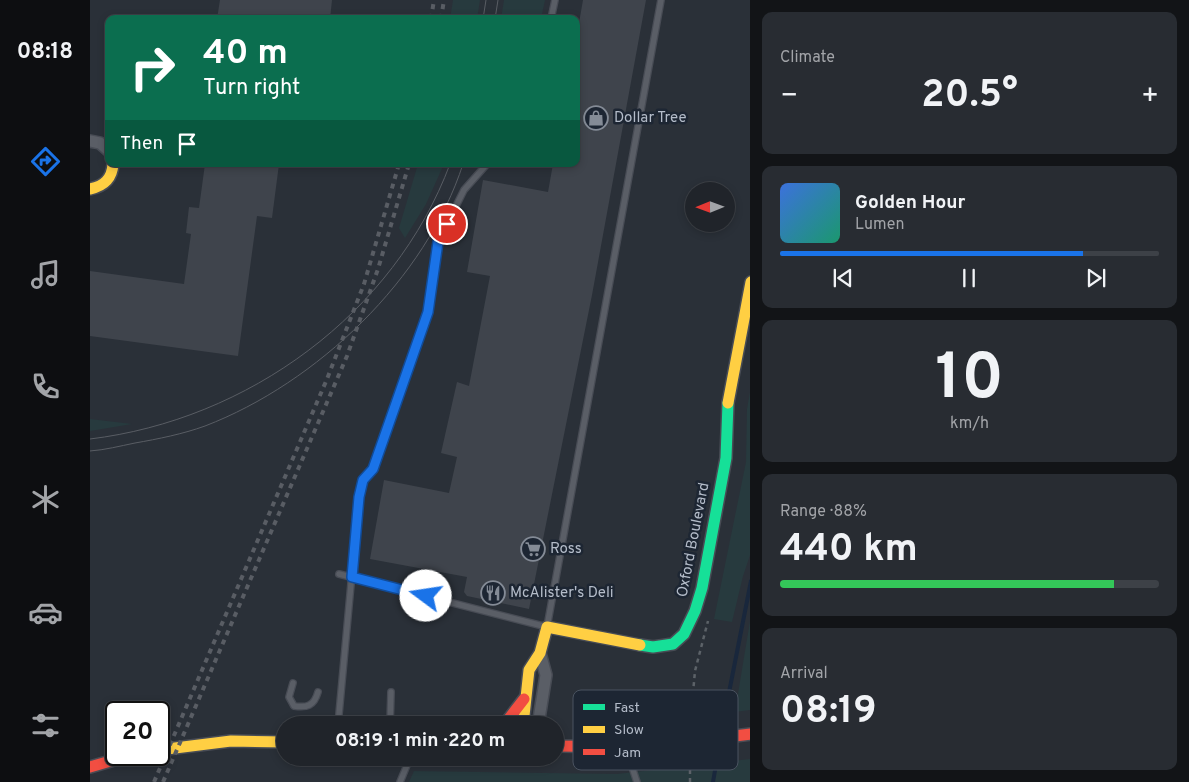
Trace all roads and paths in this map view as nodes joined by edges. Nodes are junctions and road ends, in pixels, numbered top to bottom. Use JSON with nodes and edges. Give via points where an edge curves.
{"nodes":[{"id":1,"x":555,"y":0,"type":"edge"},
{"id":2,"x":662,"y":0,"type":"edge"},
{"id":3,"x":552,"y":15,"type":"edge"},
{"id":4,"x":90,"y":141,"type":"edge"},
{"id":5,"x":105,"y":147,"type":"edge"},
{"id":6,"x":112,"y":167,"type":"edge"},
{"id":7,"x":484,"y":167,"type":"edge"},
{"id":8,"x":90,"y":189,"type":"edge"},
{"id":9,"x":750,"y":282,"type":"edge"},
{"id":10,"x":339,"y":574,"type":"dead end"},
{"id":11,"x":352,"y":577,"type":"junction"},
{"id":12,"x":547,"y":627,"type":"junction"},
{"id":13,"x":540,"y":653,"type":"junction"},
{"id":14,"x":293,"y":683,"type":"dead end"},
{"id":15,"x":318,"y":692,"type":"dead end"},
{"id":16,"x":391,"y":692,"type":"dead end"},
{"id":17,"x":524,"y":700,"type":"junction"},
{"id":18,"x":339,"y":716,"type":"edge"},
{"id":19,"x":390,"y":716,"type":"edge"},
{"id":20,"x":511,"y":716,"type":"edge"},
{"id":21,"x":523,"y":716,"type":"edge"},
{"id":22,"x":539,"y":716,"type":"edge"},
{"id":23,"x":276,"y":742,"type":"edge"},
{"id":24,"x":170,"y":749,"type":"edge"},
{"id":25,"x":105,"y":762,"type":"edge"},
{"id":26,"x":90,"y":766,"type":"edge"},
{"id":27,"x":407,"y":766,"type":"edge"},
{"id":28,"x":633,"y":770,"type":"edge"},
{"id":29,"x":400,"y":782,"type":"edge"},
{"id":30,"x":637,"y":782,"type":"edge"}],
"edges":[{"from":1,"to":3,"type":"lane"},
{"from":2,"to":12,"type":"lane"},
{"from":4,"to":5,"type":"street"},
{"from":6,"to":8,"type":"street","via":[[106,183]]},
{"from":7,"to":11,"type":"lane","via":[[464,190],[438,242],[428,312],[373,469],[363,480]]},
{"from":9,"to":12,"type":"street","name":"Oxford Boulevard","via":[[726,410],[726,458],[702,588],[681,637],[673,644],[653,647]]},
{"from":10,"to":11,"type":"lane"},
{"from":11,"to":12,"type":"lane"},
{"from":11,"to":18,"type":"lane"},
{"from":12,"to":13,"type":"street"},
{"from":13,"to":17,"type":"street","via":[[528,670]]},
{"from":13,"to":22,"type":"street","via":[[546,675]]},
{"from":14,"to":15,"type":"lane","via":[[289,697],[294,706],[308,707]]},
{"from":16,"to":19,"type":"lane"},
{"from":17,"to":20,"type":"street"},
{"from":17,"to":21,"type":"street"},
{"from":23,"to":24,"type":"street","via":[[231,741]]},
{"from":25,"to":26,"type":"street"},
{"from":27,"to":29,"type":"lane"},
{"from":28,"to":30,"type":"lane"}]}
